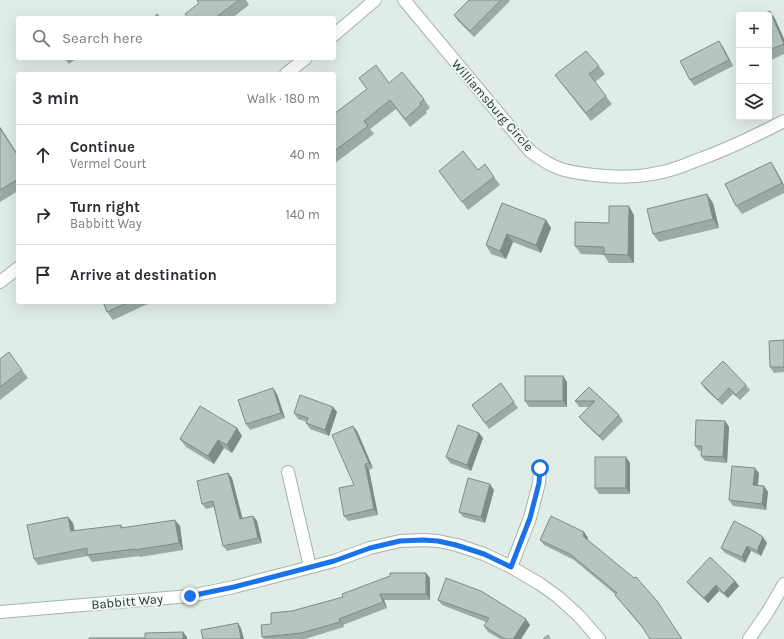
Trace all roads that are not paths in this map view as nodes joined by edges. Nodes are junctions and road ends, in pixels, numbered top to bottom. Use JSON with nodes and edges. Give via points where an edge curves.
{"nodes":[{"id":1,"x":375,"y":0,"type":"edge"},
{"id":2,"x":404,"y":0,"type":"edge"},
{"id":3,"x":336,"y":33,"type":"edge"},
{"id":4,"x":304,"y":60,"type":"edge"},
{"id":5,"x":288,"y":72,"type":"edge"},
{"id":6,"x":784,"y":121,"type":"edge"},
{"id":7,"x":16,"y":270,"type":"edge"},
{"id":8,"x":0,"y":282,"type":"edge"},
{"id":9,"x":540,"y":468,"type":"dead end"},
{"id":10,"x":288,"y":472,"type":"dead end"},
{"id":11,"x":310,"y":567,"type":"junction"},
{"id":12,"x":511,"y":567,"type":"junction"},
{"id":13,"x":784,"y":584,"type":"edge"},
{"id":14,"x":0,"y":612,"type":"edge"},
{"id":15,"x":599,"y":639,"type":"edge"},
{"id":16,"x":749,"y":639,"type":"edge"}],
"edges":[{"from":1,"to":3,"type":"street"},
{"from":2,"to":6,"type":"street","name":"Williamsburg Circle","via":[[530,151],[542,161],[572,173],[633,176],[681,167]]},
{"from":4,"to":5,"type":"street"},
{"from":7,"to":8,"type":"street"},
{"from":9,"to":12,"type":"street","via":[[530,518]]},
{"from":10,"to":11,"type":"street"},
{"from":11,"to":12,"type":"street","name":"Babbitt Way","via":[[370,548],[400,541],[423,540],[456,545],[484,554]]},
{"from":11,"to":14,"type":"street","name":"Babbitt Way","via":[[190,596]]},
{"from":12,"to":15,"type":"street","name":"Babbitt Way","via":[[558,597]]},
{"from":13,"to":16,"type":"street"}]}
